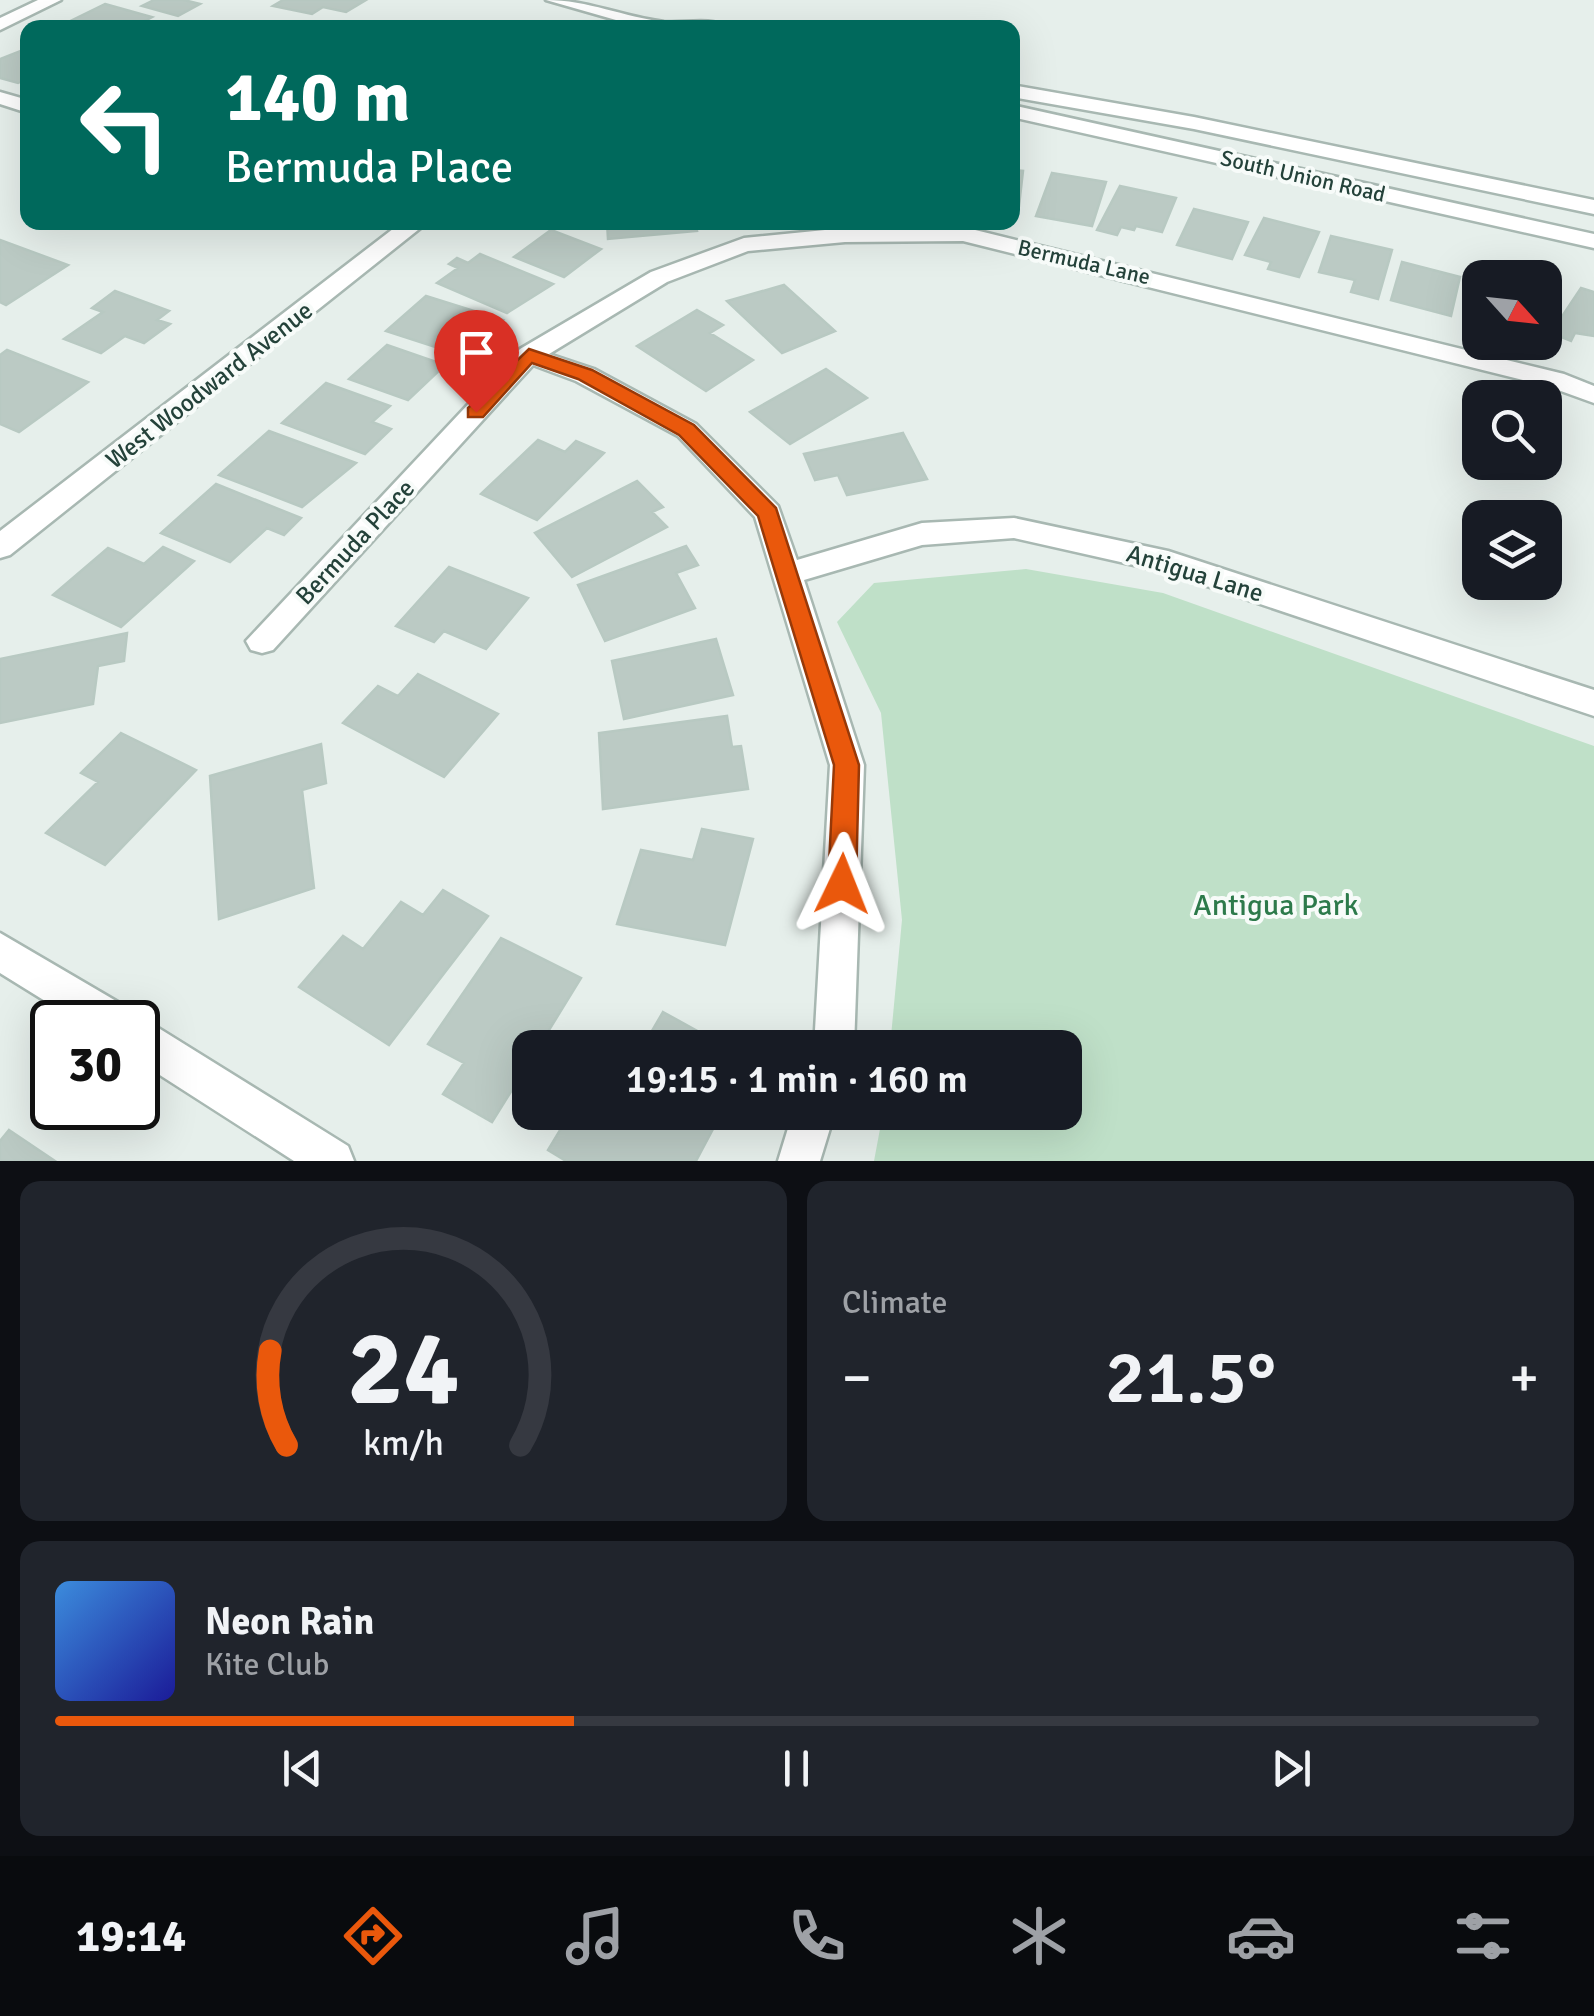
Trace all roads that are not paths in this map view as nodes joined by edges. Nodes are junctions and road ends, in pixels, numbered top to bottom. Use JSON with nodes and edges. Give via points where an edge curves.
{"nodes":[{"id":1,"x":52,"y":0,"type":"edge"},
{"id":2,"x":555,"y":0,"type":"edge"},
{"id":3,"x":689,"y":9,"type":"dead end"},
{"id":4,"x":638,"y":20,"type":"edge"},
{"id":5,"x":676,"y":20,"type":"edge"},
{"id":6,"x":0,"y":24,"type":"edge"},
{"id":7,"x":1020,"y":91,"type":"edge"},
{"id":8,"x":1020,"y":113,"type":"edge"},
{"id":9,"x":1594,"y":207,"type":"edge"},
{"id":10,"x":407,"y":230,"type":"edge"},
{"id":11,"x":765,"y":232,"type":"edge"},
{"id":12,"x":1594,"y":241,"type":"edge"},
{"id":13,"x":529,"y":355,"type":"junction"},
{"id":14,"x":1594,"y":394,"type":"edge"},
{"id":15,"x":0,"y":546,"type":"edge"},
{"id":16,"x":787,"y":574,"type":"junction"},
{"id":17,"x":262,"y":640,"type":"dead end"},
{"id":18,"x":1594,"y":702,"type":"edge"},
{"id":19,"x":0,"y":950,"type":"edge"},
{"id":20,"x":79,"y":1000,"type":"edge"},
{"id":21,"x":835,"y":1030,"type":"edge"},
{"id":22,"x":160,"y":1052,"type":"edge"},
{"id":23,"x":808,"y":1130,"type":"edge"},
{"id":24,"x":333,"y":1161,"type":"edge"},
{"id":25,"x":799,"y":1161,"type":"edge"}],
"edges":[{"from":1,"to":6,"type":"street"},
{"from":2,"to":4,"type":"street"},
{"from":3,"to":5,"type":"street"},
{"from":7,"to":9,"type":"street","name":"South Union Road"},
{"from":8,"to":12,"type":"street","name":"South Union Road"},
{"from":10,"to":15,"type":"street","name":"West Woodward Avenue"},
{"from":11,"to":13,"type":"street","name":"Bermuda Lane","via":[[658,276]]},
{"from":11,"to":14,"type":"street","name":"Bermuda Lane","via":[[963,234],[1300,314]]},
{"from":13,"to":16,"type":"street","via":[[585,375],[686,430],[768,513]]},
{"from":13,"to":17,"type":"street","name":"Bermuda Place"},
{"from":16,"to":18,"type":"street","name":"Antigua Lane","via":[[922,534],[1014,528],[1168,562]]},
{"from":16,"to":21,"type":"street","via":[[846,765]]},
{"from":19,"to":20,"type":"street"},
{"from":22,"to":24,"type":"street"},
{"from":23,"to":25,"type":"street"}]}
